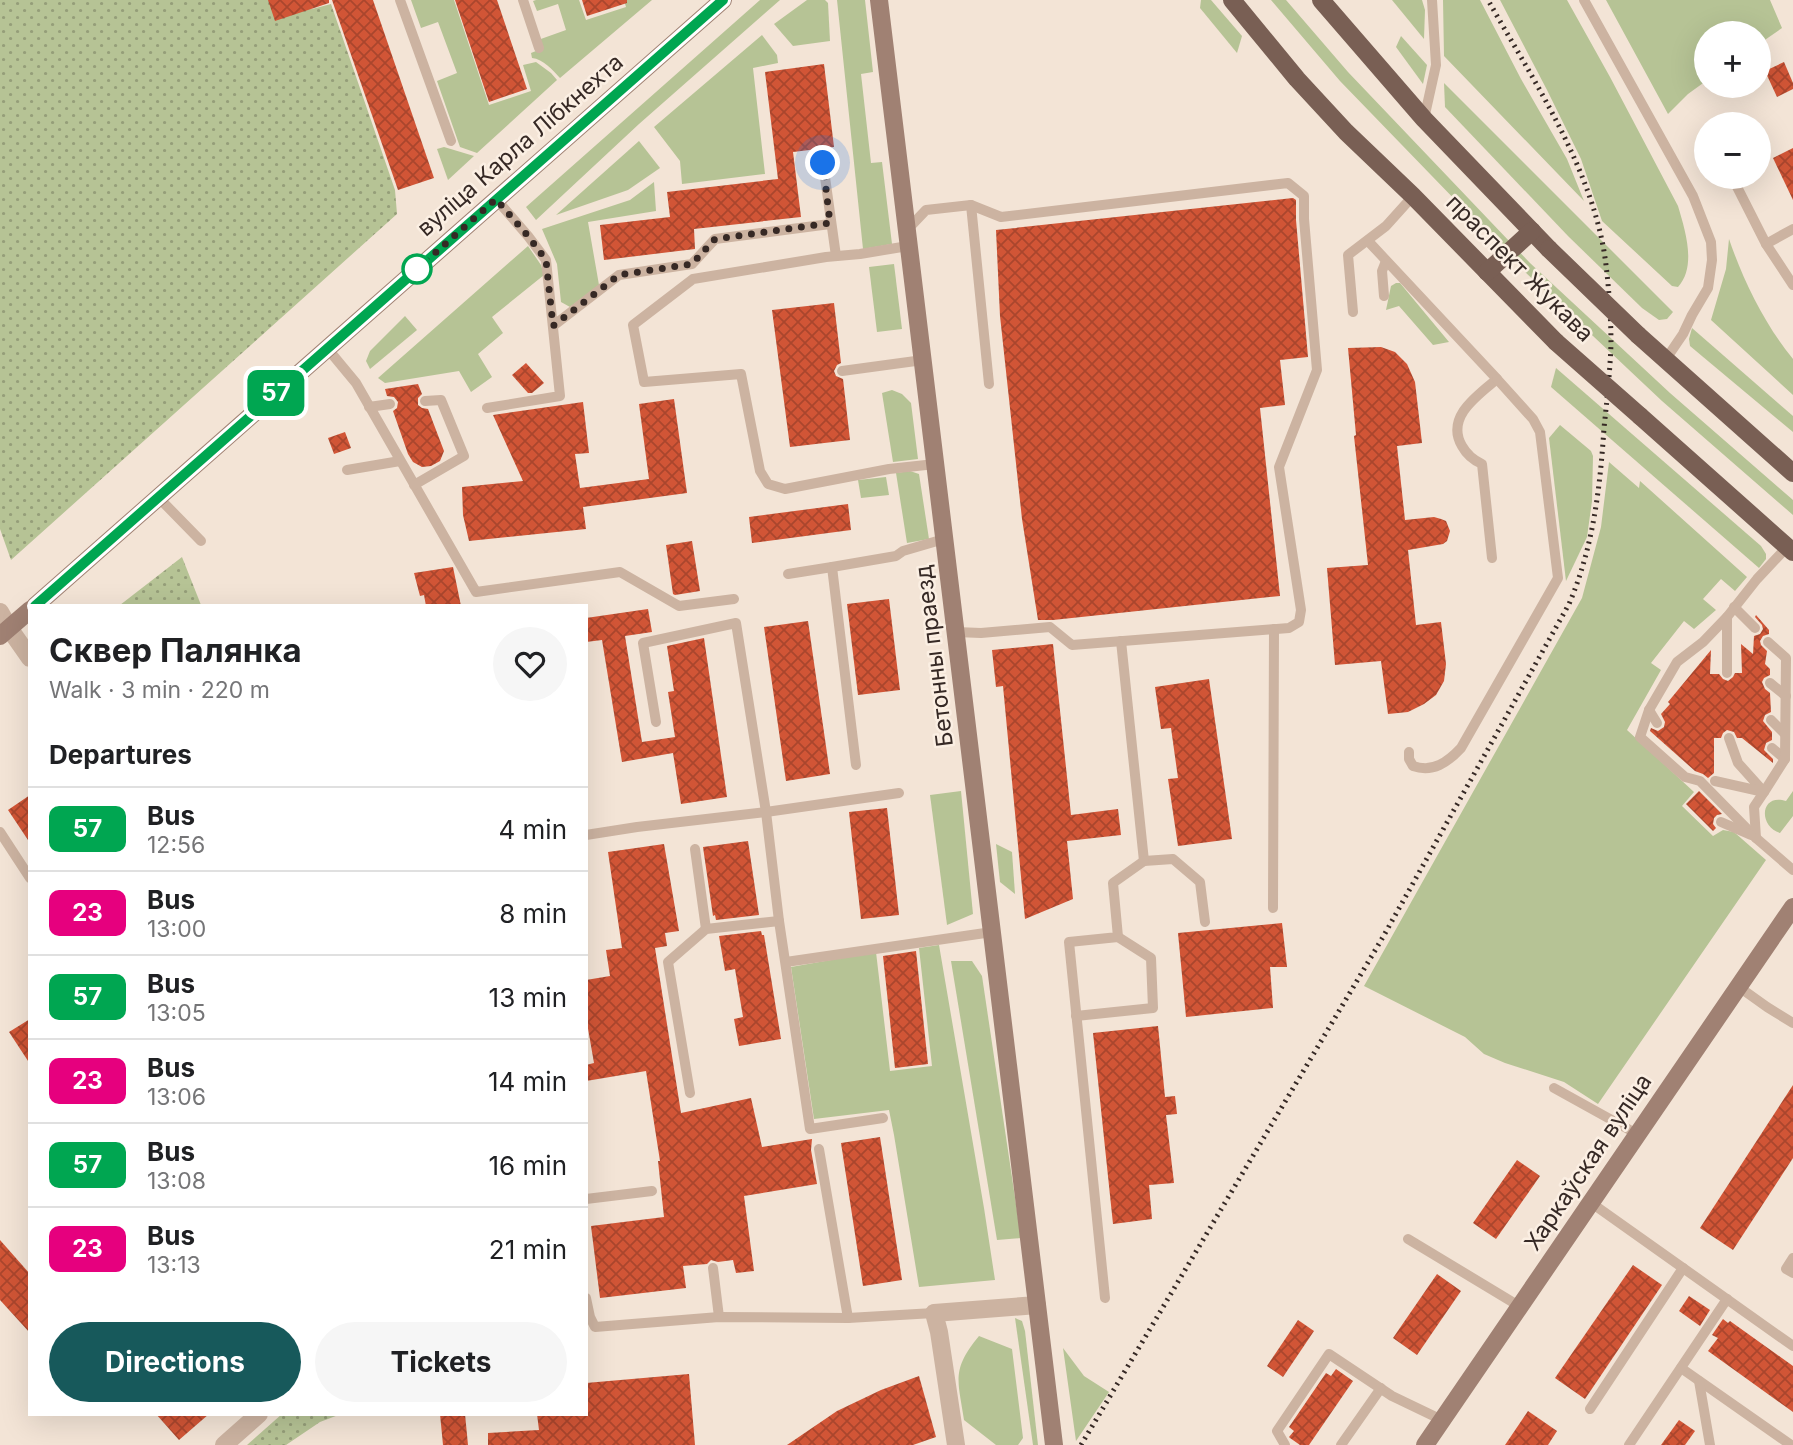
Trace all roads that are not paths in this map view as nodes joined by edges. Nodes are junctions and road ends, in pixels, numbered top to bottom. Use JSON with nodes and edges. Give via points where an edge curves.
{"nodes":[{"id":1,"x":400,"y":0,"type":"edge"},
{"id":2,"x":523,"y":0,"type":"edge"},
{"id":3,"x":723,"y":0,"type":"edge"},
{"id":4,"x":879,"y":0,"type":"edge"},
{"id":5,"x":1232,"y":0,"type":"edge"},
{"id":6,"x":1321,"y":0,"type":"edge"},
{"id":7,"x":1432,"y":0,"type":"edge"},
{"id":8,"x":1584,"y":0,"type":"edge"},
{"id":9,"x":539,"y":48,"type":"dead end"},
{"id":10,"x":1424,"y":119,"type":"junction"},
{"id":11,"x":451,"y":141,"type":"dead end"},
{"id":12,"x":823,"y":163,"type":"dead end"},
{"id":13,"x":1738,"y":189,"type":"edge"},
{"id":14,"x":1413,"y":196,"type":"junction"},
{"id":15,"x":496,"y":199,"type":"junction"},
{"id":16,"x":971,"y":205,"type":"junction"},
{"id":17,"x":830,"y":223,"type":"junction"},
{"id":18,"x":1793,"y":229,"type":"edge"},
{"id":19,"x":1532,"y":231,"type":"junction"},
{"id":20,"x":908,"y":238,"type":"junction"},
{"id":21,"x":1367,"y":241,"type":"junction"},
{"id":22,"x":1766,"y":244,"type":"junction"},
{"id":23,"x":836,"y":256,"type":"junction"},
{"id":24,"x":1386,"y":261,"type":"junction"},
{"id":25,"x":1487,"y":272,"type":"junction"},
{"id":26,"x":1793,"y":285,"type":"edge"},
{"id":27,"x":1384,"y":296,"type":"dead end"},
{"id":28,"x":1353,"y":312,"type":"dead end"},
{"id":29,"x":553,"y":326,"type":"junction"},
{"id":30,"x":327,"y":348,"type":"junction"},
{"id":31,"x":1666,"y":359,"type":"junction"},
{"id":32,"x":923,"y":360,"type":"junction"},
{"id":33,"x":842,"y":371,"type":"dead end"},
{"id":34,"x":1497,"y":379,"type":"junction"},
{"id":35,"x":989,"y":384,"type":"dead end"},
{"id":36,"x":425,"y":401,"type":"dead end"},
{"id":37,"x":390,"y":404,"type":"dead end"},
{"id":38,"x":369,"y":407,"type":"junction"},
{"id":39,"x":486,"y":408,"type":"dead end"},
{"id":40,"x":400,"y":461,"type":"junction"},
{"id":41,"x":935,"y":464,"type":"junction"},
{"id":42,"x":347,"y":470,"type":"dead end"},
{"id":43,"x":1793,"y":473,"type":"edge"},
{"id":44,"x":414,"y":485,"type":"junction"},
{"id":45,"x":158,"y":497,"type":"junction"},
{"id":46,"x":944,"y":539,"type":"junction"},
{"id":47,"x":201,"y":541,"type":"dead end"},
{"id":48,"x":1790,"y":550,"type":"edge"},
{"id":49,"x":1492,"y":558,"type":"dead end"},
{"id":50,"x":832,"y":567,"type":"junction"},
{"id":51,"x":788,"y":574,"type":"dead end"},
{"id":52,"x":734,"y":599,"type":"dead end"},
{"id":53,"x":37,"y":604,"type":"edge"},
{"id":54,"x":28,"y":611,"type":"edge"},
{"id":55,"x":1730,"y":612,"type":"junction"},
{"id":56,"x":3,"y":625,"type":"edge"},
{"id":57,"x":1755,"y":628,"type":"dead end"},
{"id":58,"x":1274,"y":629,"type":"junction"},
{"id":59,"x":956,"y":632,"type":"junction"},
{"id":60,"x":1121,"y":641,"type":"junction"},
{"id":61,"x":1768,"y":642,"type":"dead end"},
{"id":62,"x":1728,"y":649,"type":"junction"},
{"id":63,"x":1741,"y":654,"type":"dead end"},
{"id":64,"x":28,"y":656,"type":"edge"},
{"id":65,"x":1727,"y":673,"type":"dead end"},
{"id":66,"x":1770,"y":682,"type":"dead end"},
{"id":67,"x":1786,"y":696,"type":"junction"},
{"id":68,"x":1649,"y":710,"type":"junction"},
{"id":69,"x":1771,"y":720,"type":"dead end"},
{"id":70,"x":656,"y":722,"type":"dead end"},
{"id":71,"x":1657,"y":723,"type":"dead end"},
{"id":72,"x":1785,"y":734,"type":"junction"},
{"id":73,"x":1729,"y":737,"type":"dead end"},
{"id":74,"x":1772,"y":748,"type":"dead end"},
{"id":75,"x":1409,"y":752,"type":"dead end"},
{"id":76,"x":1785,"y":759,"type":"junction"},
{"id":77,"x":856,"y":765,"type":"dead end"},
{"id":78,"x":1714,"y":781,"type":"dead end"},
{"id":79,"x":1764,"y":792,"type":"junction"},
{"id":80,"x":899,"y":793,"type":"dead end"},
{"id":81,"x":766,"y":812,"type":"junction"},
{"id":82,"x":1721,"y":822,"type":"dead end"},
{"id":83,"x":0,"y":832,"type":"edge"},
{"id":84,"x":588,"y":835,"type":"edge"},
{"id":85,"x":1756,"y":838,"type":"junction"},
{"id":86,"x":695,"y":849,"type":"dead end"},
{"id":87,"x":1144,"y":861,"type":"junction"},
{"id":88,"x":1793,"y":870,"type":"edge"},
{"id":89,"x":28,"y":875,"type":"edge"},
{"id":90,"x":1793,"y":907,"type":"edge"},
{"id":91,"x":1273,"y":908,"type":"dead end"},
{"id":92,"x":779,"y":921,"type":"junction"},
{"id":93,"x":1205,"y":922,"type":"dead end"},
{"id":94,"x":706,"y":929,"type":"junction"},
{"id":95,"x":992,"y":932,"type":"junction"},
{"id":96,"x":1118,"y":937,"type":"junction"},
{"id":97,"x":786,"y":962,"type":"junction"},
{"id":98,"x":1739,"y":986,"type":"junction"},
{"id":99,"x":1076,"y":1016,"type":"junction"},
{"id":100,"x":1793,"y":1023,"type":"edge"},
{"id":101,"x":1554,"y":1088,"type":"dead end"},
{"id":102,"x":690,"y":1093,"type":"dead end"},
{"id":103,"x":883,"y":1118,"type":"dead end"},
{"id":104,"x":1637,"y":1135,"type":"junction"},
{"id":105,"x":819,"y":1149,"type":"dead end"},
{"id":106,"x":652,"y":1191,"type":"dead end"},
{"id":107,"x":588,"y":1199,"type":"edge"},
{"id":108,"x":1590,"y":1202,"type":"junction"},
{"id":109,"x":1408,"y":1239,"type":"dead end"},
{"id":110,"x":1793,"y":1258,"type":"edge"},
{"id":111,"x":713,"y":1268,"type":"dead end"},
{"id":112,"x":1684,"y":1268,"type":"junction"},
{"id":113,"x":1793,"y":1273,"type":"edge"},
{"id":114,"x":1105,"y":1298,"type":"dead end"},
{"id":115,"x":1727,"y":1299,"type":"junction"},
{"id":116,"x":1037,"y":1305,"type":"junction"},
{"id":117,"x":1519,"y":1306,"type":"junction"},
{"id":118,"x":588,"y":1308,"type":"edge"},
{"id":119,"x":934,"y":1313,"type":"junction"},
{"id":120,"x":719,"y":1317,"type":"junction"},
{"id":121,"x":848,"y":1318,"type":"junction"},
{"id":122,"x":1792,"y":1344,"type":"edge"},
{"id":123,"x":1681,"y":1368,"type":"junction"},
{"id":124,"x":1699,"y":1381,"type":"junction"},
{"id":125,"x":1381,"y":1388,"type":"junction"},
{"id":126,"x":1590,"y":1409,"type":"dead end"},
{"id":127,"x":257,"y":1416,"type":"edge"},
{"id":128,"x":1441,"y":1420,"type":"junction"},
{"id":129,"x":224,"y":1445,"type":"edge"},
{"id":130,"x":956,"y":1445,"type":"edge"},
{"id":131,"x":1055,"y":1445,"type":"edge"},
{"id":132,"x":1285,"y":1445,"type":"edge"},
{"id":133,"x":1341,"y":1445,"type":"edge"},
{"id":134,"x":1425,"y":1445,"type":"edge"},
{"id":135,"x":1629,"y":1445,"type":"edge"},
{"id":136,"x":1710,"y":1445,"type":"edge"},
{"id":137,"x":1791,"y":1445,"type":"edge"}],
"edges":[{"from":1,"to":11,"type":"lane"},
{"from":2,"to":9,"type":"lane"},
{"from":3,"to":15,"type":"main road","name":"вуліца Карла Лібкнехта"},
{"from":4,"to":20,"type":"main road","name":"Бетонны праезд"},
{"from":5,"to":14,"type":"main road","name":"праспект Жукава","via":[[1297,79]]},
{"from":6,"to":10,"type":"main road","name":"праспект Жукава"},
{"from":7,"to":10,"type":"lane","via":[[1436,65]]},
{"from":8,"to":31,"type":"lane","via":[[1693,195],[1711,243],[1708,288]]},
{"from":10,"to":19,"type":"main road","name":"праспект Жукава"},
{"from":12,"to":17,"type":"lane"},
{"from":13,"to":22,"type":"lane"},
{"from":14,"to":21,"type":"lane"},
{"from":14,"to":25,"type":"main road","name":"праспект Жукава"},
{"from":15,"to":29,"type":"lane","via":[[546,260]]},
{"from":15,"to":30,"type":"main road","name":"вуліца Карла Лібкнехта"},
{"from":16,"to":20,"type":"lane","via":[[926,210]]},
{"from":16,"to":35,"type":"lane"},
{"from":16,"to":58,"type":"lane","via":[[1001,217],[1288,183],[1304,196],[1317,370],[1279,467],[1301,610],[1299,622]]},
{"from":17,"to":23,"type":"lane"},
{"from":17,"to":29,"type":"lane","via":[[715,239],[692,264],[619,275]]},
{"from":18,"to":22,"type":"lane"},
{"from":19,"to":25,"type":"main road"},
{"from":19,"to":31,"type":"main road","name":"праспект Жукава","bridge":true},
{"from":20,"to":23,"type":"lane"},
{"from":20,"to":32,"type":"main road","name":"Бетонны праезд"},
{"from":21,"to":24,"type":"lane"},
{"from":21,"to":28,"type":"lane","via":[[1348,255]]},
{"from":22,"to":26,"type":"lane"},
{"from":23,"to":41,"type":"lane","via":[[693,279],[633,325],[643,382],[741,374],[760,471],[768,484],[785,489]]},
{"from":24,"to":27,"type":"lane"},
{"from":24,"to":34,"type":"lane"},
{"from":25,"to":48,"type":"main road","name":"праспект Жукава","bridge":true,"via":[[1556,342]]},
{"from":29,"to":39,"type":"lane","via":[[560,396]]},
{"from":30,"to":38,"type":"lane"},
{"from":30,"to":45,"type":"main road","name":"вуліца Карла Лібкнехта"},
{"from":31,"to":43,"type":"main road","name":"праспект Жукава"},
{"from":32,"to":33,"type":"lane"},
{"from":32,"to":41,"type":"main road","name":"Бетонны праезд"},
{"from":34,"to":49,"type":"lane","via":[[1462,412],[1457,425],[1459,441],[1469,456],[1482,464]]},
{"from":34,"to":75,"type":"lane","via":[[1541,432],[1558,578],[1461,748],[1442,765],[1422,769],[1413,766]]},
{"from":36,"to":44,"type":"lane","via":[[441,400],[464,456]]},
{"from":37,"to":38,"type":"lane"},
{"from":38,"to":40,"type":"lane"},
{"from":40,"to":42,"type":"lane"},
{"from":40,"to":44,"type":"lane"},
{"from":41,"to":46,"type":"main road","name":"Бетонны праезд"},
{"from":44,"to":52,"type":"lane","via":[[476,592],[620,572],[680,606]]},
{"from":45,"to":47,"type":"lane"},
{"from":45,"to":53,"type":"main road","name":"вуліца Карла Лібкнехта"},
{"from":46,"to":50,"type":"lane","via":[[896,556]]},
{"from":46,"to":59,"type":"main road","name":"Бетонны праезд"},
{"from":48,"to":55,"type":"lane"},
{"from":50,"to":51,"type":"lane"},
{"from":50,"to":77,"type":"lane"},
{"from":54,"to":56,"type":"main road"},
{"from":55,"to":57,"type":"lane"},
{"from":55,"to":62,"type":"lane"},
{"from":55,"to":68,"type":"lane","via":[[1677,662]]},
{"from":56,"to":64,"type":"street"},
{"from":58,"to":60,"type":"lane"},
{"from":58,"to":91,"type":"lane"},
{"from":59,"to":60,"type":"lane","via":[[1051,628],[1072,645]]},
{"from":59,"to":95,"type":"main road","name":"Бетонны праезд"},
{"from":60,"to":87,"type":"lane"},
{"from":61,"to":67,"type":"lane","via":[[1786,658]]},
{"from":62,"to":63,"type":"lane"},
{"from":62,"to":65,"type":"lane"},
{"from":66,"to":67,"type":"lane"},
{"from":67,"to":72,"type":"lane"},
{"from":68,"to":71,"type":"lane"},
{"from":68,"to":85,"type":"lane","via":[[1640,737],[1685,777],[1700,780]]},
{"from":69,"to":72,"type":"lane"},
{"from":70,"to":81,"type":"lane","via":[[643,643],[736,623]]},
{"from":72,"to":76,"type":"lane"},
{"from":73,"to":79,"type":"lane","via":[[1738,763]]},
{"from":74,"to":76,"type":"lane"},
{"from":76,"to":79,"type":"lane"},
{"from":78,"to":79,"type":"lane"},
{"from":79,"to":85,"type":"lane","via":[[1754,807]]},
{"from":80,"to":81,"type":"lane"},
{"from":81,"to":84,"type":"lane"},
{"from":81,"to":92,"type":"lane"},
{"from":82,"to":85,"type":"lane"},
{"from":83,"to":89,"type":"lane"},
{"from":85,"to":88,"type":"lane"},
{"from":86,"to":94,"type":"lane"},
{"from":87,"to":93,"type":"lane","via":[[1172,859],[1200,882]]},
{"from":87,"to":96,"type":"lane","via":[[1113,883]]},
{"from":90,"to":98,"type":"main road","name":"Харкаўская вуліца"},
{"from":92,"to":94,"type":"lane"},
{"from":92,"to":97,"type":"lane"},
{"from":94,"to":102,"type":"lane","via":[[668,962]]},
{"from":95,"to":97,"type":"lane"},
{"from":95,"to":116,"type":"main road","name":"Бетонны праезд"},
{"from":96,"to":99,"type":"lane","via":[[1069,942]]},
{"from":96,"to":99,"type":"lane","via":[[1151,958],[1153,1008]]},
{"from":97,"to":103,"type":"lane","via":[[810,1129]]},
{"from":98,"to":100,"type":"lane"},
{"from":98,"to":104,"type":"main road","name":"Харкаўская вуліца"},
{"from":99,"to":114,"type":"lane"},
{"from":101,"to":104,"type":"lane"},
{"from":104,"to":108,"type":"main road","name":"Харкаўская вуліца"},
{"from":105,"to":121,"type":"lane"},
{"from":106,"to":107,"type":"lane"},
{"from":108,"to":112,"type":"lane"},
{"from":108,"to":117,"type":"main road","name":"Харкаўская вуліца"},
{"from":109,"to":117,"type":"lane"},
{"from":110,"to":113,"type":"lane","via":[[1786,1269]]},
{"from":111,"to":120,"type":"lane"},
{"from":112,"to":115,"type":"lane"},
{"from":112,"to":126,"type":"lane"},
{"from":115,"to":122,"type":"lane"},
{"from":115,"to":123,"type":"lane"},
{"from":116,"to":119,"type":"street"},
{"from":116,"to":131,"type":"main road","name":"Бетонны праезд"},
{"from":117,"to":128,"type":"main road","name":"Харкаўская вуліца"},
{"from":118,"to":120,"type":"lane","via":[[595,1327]]},
{"from":119,"to":121,"type":"lane"},
{"from":119,"to":130,"type":"street"},
{"from":120,"to":121,"type":"lane"},
{"from":123,"to":124,"type":"lane"},
{"from":123,"to":135,"type":"lane"},
{"from":124,"to":136,"type":"lane"},
{"from":124,"to":137,"type":"lane"},
{"from":125,"to":128,"type":"lane"},
{"from":125,"to":132,"type":"lane","via":[[1329,1354],[1278,1431]]},
{"from":125,"to":133,"type":"lane"},
{"from":127,"to":129,"type":"street"},
{"from":128,"to":134,"type":"main road","name":"Харкаўская вуліца"}]}
